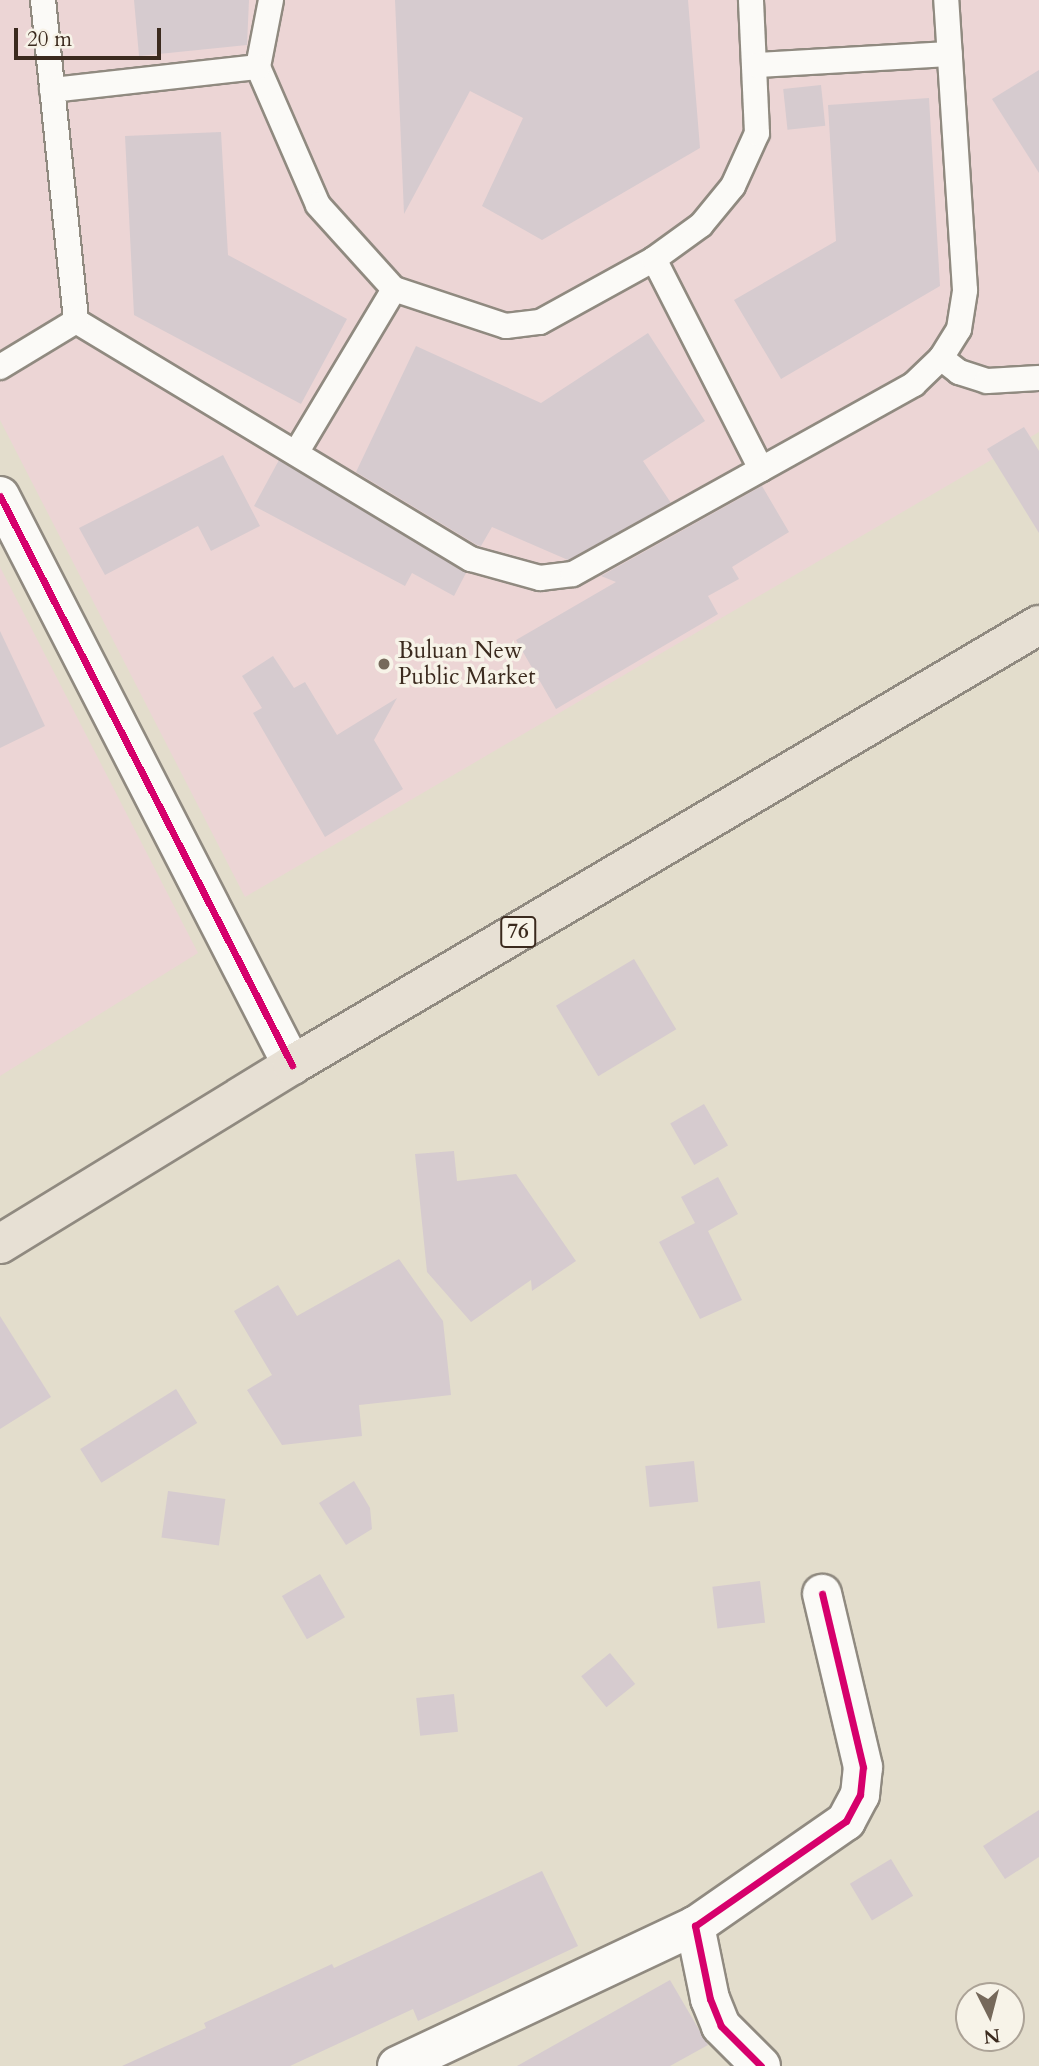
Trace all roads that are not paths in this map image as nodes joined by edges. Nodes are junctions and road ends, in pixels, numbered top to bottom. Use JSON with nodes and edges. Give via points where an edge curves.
{"nodes":[{"id":1,"x":43,"y":0,"type":"edge"},
{"id":2,"x":271,"y":0,"type":"edge"},
{"id":3,"x":751,"y":0,"type":"edge"},
{"id":4,"x":946,"y":0,"type":"edge"},
{"id":5,"x":950,"y":54,"type":"junction"},
{"id":6,"x":757,"y":65,"type":"junction"},
{"id":7,"x":258,"y":67,"type":"junction"},
{"id":8,"x":52,"y":90,"type":"junction"},
{"id":9,"x":654,"y":259,"type":"junction"},
{"id":10,"x":394,"y":289,"type":"junction"},
{"id":11,"x":76,"y":321,"type":"junction"},
{"id":12,"x":941,"y":358,"type":"junction"},
{"id":13,"x":0,"y":367,"type":"edge"},
{"id":14,"x":1039,"y":378,"type":"edge"},
{"id":15,"x":296,"y":453,"type":"junction"},
{"id":16,"x":761,"y":469,"type":"junction"},
{"id":17,"x":0,"y":496,"type":"edge"},
{"id":18,"x":1039,"y":625,"type":"edge"},
{"id":19,"x":292,"y":1065,"type":"junction"},
{"id":20,"x":0,"y":1244,"type":"edge"},
{"id":21,"x":822,"y":1594,"type":"dead end"},
{"id":22,"x":695,"y":1926,"type":"junction"},
{"id":23,"x":397,"y":2066,"type":"edge"},
{"id":24,"x":761,"y":2066,"type":"edge"}],
"edges":[{"from":1,"to":8,"type":"lane"},
{"from":2,"to":7,"type":"lane"},
{"from":3,"to":6,"type":"lane"},
{"from":4,"to":5,"type":"lane"},
{"from":5,"to":6,"type":"lane"},
{"from":5,"to":12,"type":"lane","via":[[965,290],[959,329]]},
{"from":6,"to":9,"type":"lane","via":[[757,133],[733,186],[701,225]]},
{"from":7,"to":8,"type":"lane"},
{"from":7,"to":10,"type":"lane","via":[[317,205]]},
{"from":8,"to":11,"type":"lane"},
{"from":9,"to":10,"type":"lane","via":[[540,322],[506,326]]},
{"from":9,"to":16,"type":"lane"},
{"from":10,"to":15,"type":"lane"},
{"from":11,"to":13,"type":"lane"},
{"from":11,"to":15,"type":"lane"},
{"from":12,"to":14,"type":"lane","via":[[960,372],[987,381]]},
{"from":12,"to":16,"type":"lane","via":[[914,384]]},
{"from":15,"to":16,"type":"lane","via":[[471,559],[540,578],[573,574]]},
{"from":17,"to":19,"type":"street"},
{"from":18,"to":19,"type":"highway","number":"76"},
{"from":19,"to":20,"type":"highway","number":"76"},
{"from":21,"to":22,"type":"street","via":[[863,1767],[860,1795],[846,1821]]},
{"from":22,"to":23,"type":"street"},
{"from":22,"to":24,"type":"street","via":[[710,1999],[721,2026]]}]}
